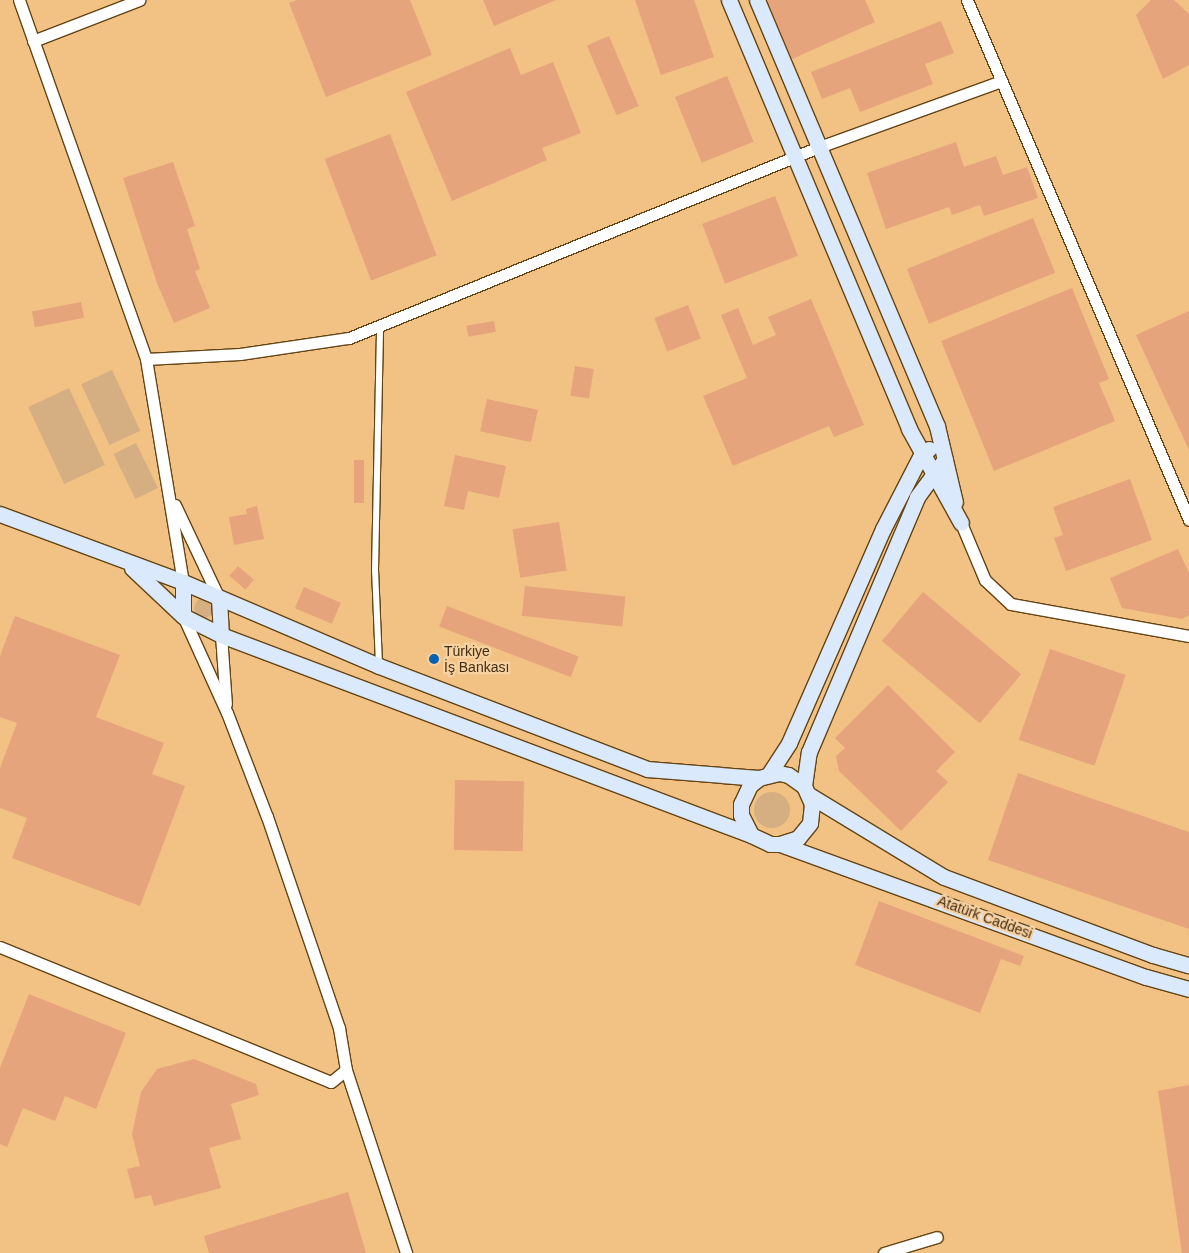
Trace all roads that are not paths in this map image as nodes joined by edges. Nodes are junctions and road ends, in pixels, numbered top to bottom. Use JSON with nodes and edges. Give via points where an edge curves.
{"nodes":[{"id":1,"x":19,"y":0,"type":"edge"},
{"id":2,"x":139,"y":0,"type":"edge"},
{"id":3,"x":729,"y":0,"type":"edge"},
{"id":4,"x":757,"y":0,"type":"edge"},
{"id":5,"x":967,"y":0,"type":"edge"},
{"id":6,"x":33,"y":41,"type":"junction"},
{"id":7,"x":1001,"y":82,"type":"junction"},
{"id":8,"x":819,"y":147,"type":"junction"},
{"id":9,"x":796,"y":159,"type":"junction"},
{"id":10,"x":380,"y":325,"type":"junction"},
{"id":11,"x":146,"y":359,"type":"junction"},
{"id":12,"x":940,"y":440,"type":"junction"},
{"id":13,"x":922,"y":453,"type":"junction"},
{"id":14,"x":945,"y":459,"type":"junction"},
{"id":15,"x":933,"y":474,"type":"junction"},
{"id":16,"x":168,"y":492,"type":"junction"},
{"id":17,"x":0,"y":514,"type":"edge"},
{"id":18,"x":1189,"y":520,"type":"edge"},
{"id":19,"x":960,"y":523,"type":"junction"},
{"id":20,"x":128,"y":563,"type":"junction"},
{"id":21,"x":183,"y":582,"type":"junction"},
{"id":22,"x":219,"y":598,"type":"junction"},
{"id":23,"x":183,"y":616,"type":"junction"},
{"id":24,"x":221,"y":635,"type":"junction"},
{"id":25,"x":1189,"y":636,"type":"edge"},
{"id":26,"x":379,"y":666,"type":"junction"},
{"id":27,"x":227,"y":714,"type":"junction"},
{"id":28,"x":764,"y":776,"type":"junction"},
{"id":29,"x":807,"y":790,"type":"junction"},
{"id":30,"x":752,"y":834,"type":"junction"},
{"id":31,"x":780,"y":844,"type":"junction"},
{"id":32,"x":0,"y":947,"type":"edge"},
{"id":33,"x":1189,"y":965,"type":"edge"},
{"id":34,"x":1189,"y":989,"type":"edge"},
{"id":35,"x":346,"y":1070,"type":"junction"},
{"id":36,"x":937,"y":1237,"type":"dead end"},
{"id":37,"x":406,"y":1253,"type":"edge"},
{"id":38,"x":884,"y":1253,"type":"edge"}],
"edges":[{"from":1,"to":6,"type":"street"},
{"from":2,"to":6,"type":"street"},
{"from":3,"to":9,"type":"street"},
{"from":4,"to":8,"type":"street"},
{"from":5,"to":7,"type":"street"},
{"from":6,"to":11,"type":"street"},
{"from":7,"to":8,"type":"street"},
{"from":7,"to":18,"type":"street"},
{"from":8,"to":9,"type":"street"},
{"from":8,"to":12,"type":"street"},
{"from":9,"to":10,"type":"street"},
{"from":9,"to":13,"type":"street"},
{"from":10,"to":11,"type":"street","via":[[349,338],[240,354]]},
{"from":10,"to":26,"type":"lane","via":[[375,570]]},
{"from":11,"to":16,"type":"street"},
{"from":12,"to":13,"type":"street"},
{"from":12,"to":14,"type":"street"},
{"from":13,"to":15,"type":"street"},
{"from":13,"to":28,"type":"street","via":[[883,529],[789,743]]},
{"from":14,"to":15,"type":"street"},
{"from":14,"to":19,"type":"street"},
{"from":15,"to":19,"type":"street"},
{"from":15,"to":29,"type":"street","via":[[917,496],[809,752]]},
{"from":16,"to":21,"type":"street"},
{"from":16,"to":22,"type":"street"},
{"from":17,"to":20,"type":"street"},
{"from":19,"to":25,"type":"street","via":[[985,580],[1011,604]]},
{"from":20,"to":21,"type":"street"},
{"from":20,"to":23,"type":"street"},
{"from":21,"to":22,"type":"street"},
{"from":21,"to":23,"type":"street"},
{"from":22,"to":24,"type":"street"},
{"from":22,"to":26,"type":"street"},
{"from":23,"to":24,"type":"street"},
{"from":23,"to":27,"type":"street"},
{"from":24,"to":27,"type":"street"},
{"from":24,"to":30,"type":"street"},
{"from":26,"to":28,"type":"street","via":[[647,769]]},
{"from":27,"to":35,"type":"street","via":[[267,817],[339,1028]]},
{"from":28,"to":29,"type":"street","via":[[788,775]]},
{"from":28,"to":30,"type":"street","via":[[744,794],[741,804],[741,815]]},
{"from":29,"to":31,"type":"street","via":[[812,813],[805,831],[790,842]]},
{"from":29,"to":33,"type":"street","name":"Atatürk Caddesi","via":[[944,878],[1153,955]]},
{"from":30,"to":31,"type":"street","via":[[760,841]]},
{"from":31,"to":34,"type":"street","name":"Atatürk Caddesi","via":[[1146,977]]},
{"from":32,"to":35,"type":"street","via":[[331,1082]]},
{"from":35,"to":37,"type":"street"},
{"from":36,"to":38,"type":"street"}]}
